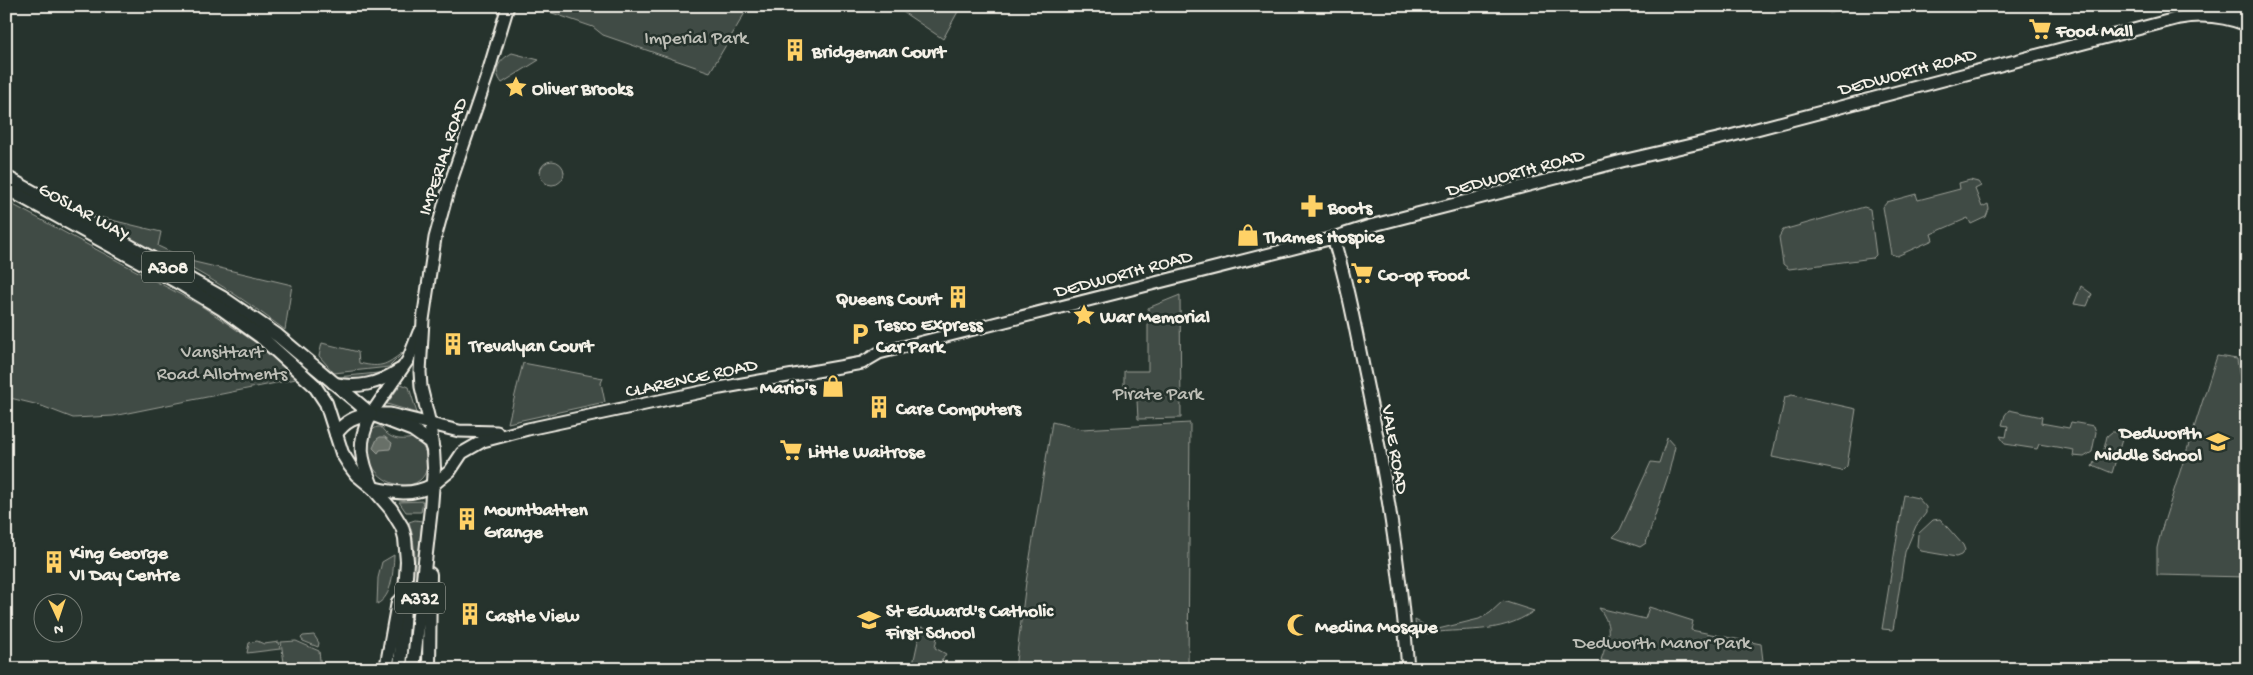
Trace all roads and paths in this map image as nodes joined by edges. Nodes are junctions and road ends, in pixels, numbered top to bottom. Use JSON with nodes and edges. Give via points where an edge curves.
{"nodes":[{"id":1,"x":508,"y":6,"type":"edge"},
{"id":2,"x":2220,"y":6,"type":"edge"},
{"id":3,"x":2204,"y":11,"type":"edge"},
{"id":4,"x":2247,"y":12,"type":"edge"},
{"id":5,"x":2247,"y":25,"type":"edge"},
{"id":6,"x":6,"y":177,"type":"edge"},
{"id":7,"x":6,"y":188,"type":"edge"},
{"id":8,"x":1333,"y":238,"type":"junction"},
{"id":9,"x":423,"y":320,"type":"junction"},
{"id":10,"x":862,"y":363,"type":"joint"},
{"id":11,"x":404,"y":366,"type":"junction"},
{"id":12,"x":333,"y":383,"type":"junction"},
{"id":13,"x":373,"y":412,"type":"junction"},
{"id":14,"x":430,"y":424,"type":"junction"},
{"id":15,"x":528,"y":429,"type":"junction"},
{"id":16,"x":336,"y":434,"type":"junction"},
{"id":17,"x":434,"y":450,"type":"junction"},
{"id":18,"x":433,"y":485,"type":"junction"},
{"id":19,"x":373,"y":488,"type":"junction"},
{"id":20,"x":429,"y":532,"type":"junction"},
{"id":21,"x":406,"y":568,"type":"junction"},
{"id":22,"x":386,"y":669,"type":"edge"},
{"id":23,"x":400,"y":669,"type":"edge"},
{"id":24,"x":413,"y":669,"type":"edge"},
{"id":25,"x":429,"y":669,"type":"edge"},
{"id":26,"x":1408,"y":669,"type":"edge"}],
"edges":[{"from":1,"to":9,"type":"main road","name":"IMPERIAL ROAD","via":[[434,238]]},
{"from":2,"to":3,"type":"main road","via":[[2218,13]]},
{"from":2,"to":4,"type":"main road"},
{"from":3,"to":5,"type":"main road","name":"DEDWORTH ROAD"},
{"from":3,"to":8,"type":"main road","name":"DEDWORTH ROAD"},
{"from":6,"to":12,"type":"main road","name":"GOSLAR WAY","number":"A308","via":[[223,298],[277,335]]},
{"from":7,"to":16,"type":"main road","name":"GOSLAR WAY","number":"A308","via":[[181,284],[261,337],[314,385],[326,403]]},
{"from":8,"to":10,"type":"main road","name":"DEDWORTH ROAD","via":[[879,354]]},
{"from":8,"to":26,"type":"main road","name":"VALE ROAD","via":[[1343,271],[1377,434],[1399,570]]},
{"from":9,"to":11,"type":"main road","name":"IMPERIAL ROAD","via":[[414,349]]},
{"from":9,"to":14,"type":"main road","name":"IMPERIAL ROAD","via":[[421,387]]},
{"from":10,"to":15,"type":"main road","name":"CLARENCE ROAD","via":[[765,379]]},
{"from":11,"to":12,"type":"main road","via":[[386,379],[370,384],[350,386]]},
{"from":11,"to":13,"type":"main road","name":"IMPERIAL ROAD"},
{"from":12,"to":13,"type":"main road","name":"GOSLAR WAY","number":"A308"},
{"from":13,"to":14,"type":"main road","name":"CLARENCE ROAD"},
{"from":13,"to":16,"type":"main road","via":[[351,419]]},
{"from":13,"to":17,"type":"main road","via":[[423,436]]},
{"from":13,"to":19,"type":"main road","name":"IMPERIAL ROAD","via":[[363,432],[361,450]]},
{"from":14,"to":15,"type":"main road","name":"CLARENCE ROAD","via":[[479,433]]},
{"from":14,"to":17,"type":"main road","name":"IMPERIAL ROAD"},
{"from":15,"to":18,"type":"main road","name":"CLARENCE ROAD","via":[[473,445]]},
{"from":16,"to":19,"type":"main road","name":"GOSLAR WAY","number":"A308","via":[[350,466]]},
{"from":17,"to":18,"type":"main road"},
{"from":18,"to":19,"type":"main road","name":"CLARENCE ROAD","via":[[419,492],[407,493]]},
{"from":18,"to":20,"type":"main road","number":"A332"},
{"from":19,"to":21,"type":"main road","number":"A332","via":[[402,527]]},
{"from":20,"to":24,"type":"main road","number":"A332"},
{"from":20,"to":25,"type":"main road"},
{"from":21,"to":22,"type":"main road"},
{"from":21,"to":23,"type":"main road","number":"A332"}]}
